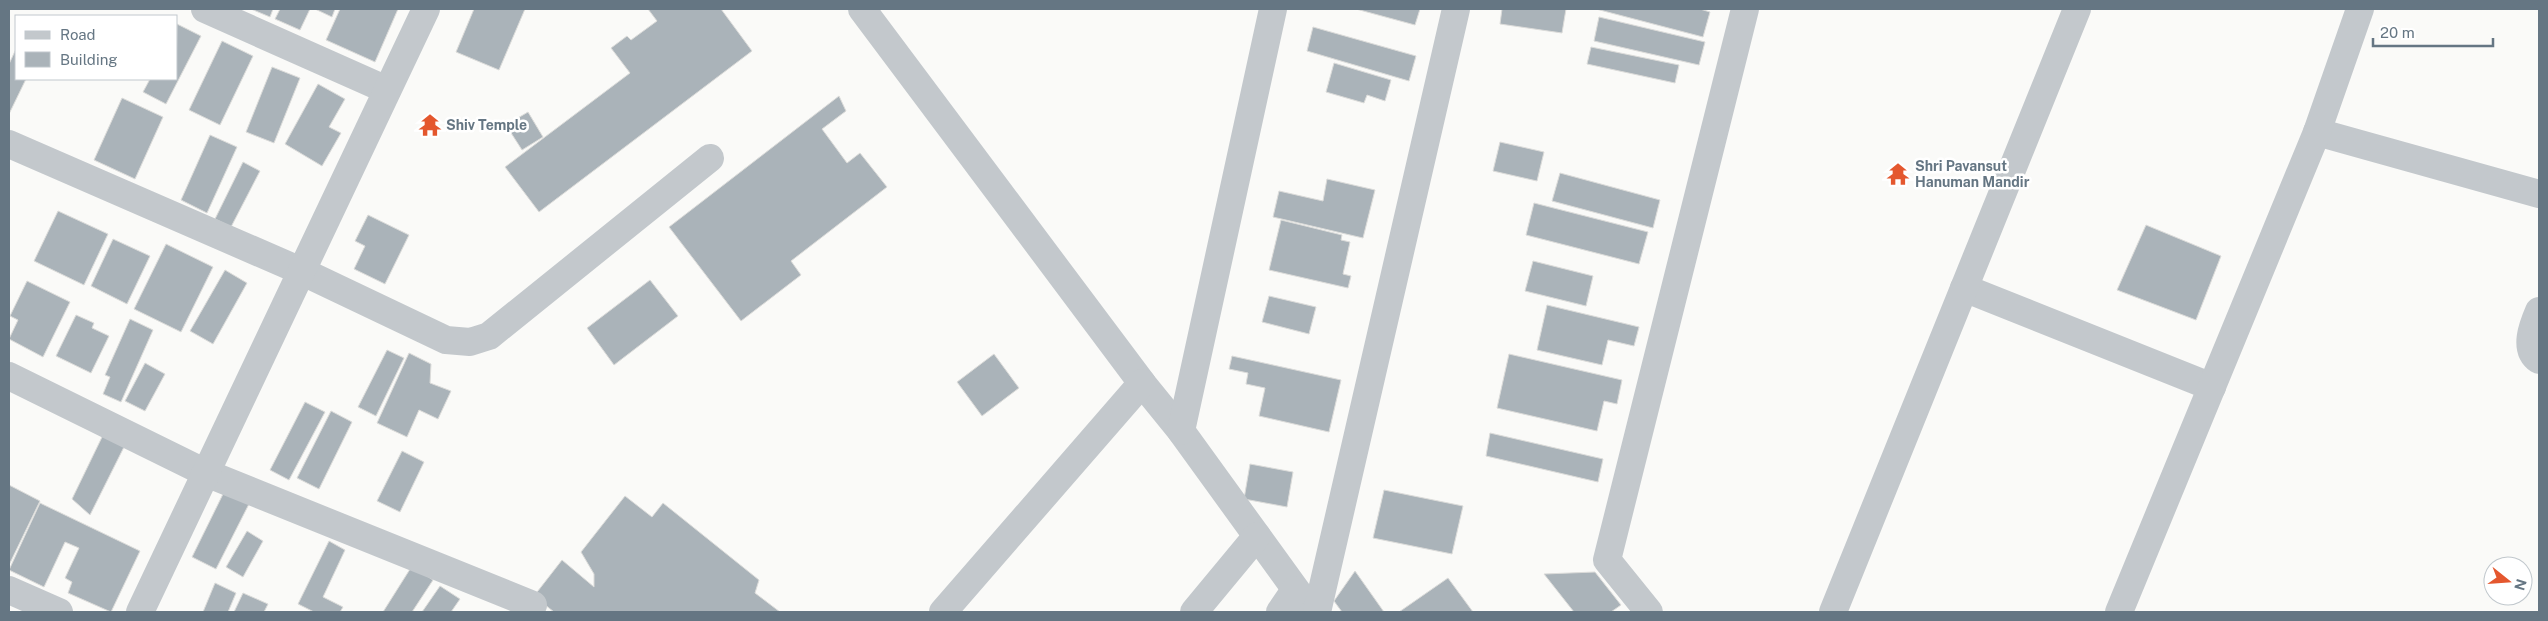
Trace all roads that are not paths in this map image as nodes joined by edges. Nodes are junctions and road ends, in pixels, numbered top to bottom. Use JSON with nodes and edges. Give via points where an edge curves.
{"nodes":[{"id":1,"x":205,"y":9,"type":"edge"},
{"id":2,"x":426,"y":9,"type":"edge"},
{"id":3,"x":862,"y":9,"type":"edge"},
{"id":4,"x":1273,"y":9,"type":"edge"},
{"id":5,"x":1456,"y":9,"type":"edge"},
{"id":6,"x":1745,"y":9,"type":"edge"},
{"id":7,"x":2077,"y":9,"type":"edge"},
{"id":8,"x":2360,"y":9,"type":"edge"},
{"id":9,"x":387,"y":90,"type":"junction"},
{"id":10,"x":2317,"y":132,"type":"junction"},
{"id":11,"x":9,"y":144,"type":"edge"},
{"id":12,"x":710,"y":158,"type":"dead end"},
{"id":13,"x":2539,"y":194,"type":"edge"},
{"id":14,"x":301,"y":271,"type":"junction"},
{"id":15,"x":1964,"y":288,"type":"junction"},
{"id":16,"x":2539,"y":311,"type":"edge"},
{"id":17,"x":2539,"y":360,"type":"edge"},
{"id":18,"x":9,"y":376,"type":"edge"},
{"id":19,"x":1142,"y":383,"type":"junction"},
{"id":20,"x":2212,"y":387,"type":"junction"},
{"id":21,"x":1182,"y":431,"type":"junction"},
{"id":22,"x":206,"y":473,"type":"junction"},
{"id":23,"x":1257,"y":536,"type":"junction"},
{"id":24,"x":9,"y":590,"type":"edge"},
{"id":25,"x":1295,"y":590,"type":"junction"},
{"id":26,"x":532,"y":605,"type":"dead end"},
{"id":27,"x":59,"y":612,"type":"edge"},
{"id":28,"x":140,"y":612,"type":"edge"},
{"id":29,"x":943,"y":612,"type":"edge"},
{"id":30,"x":1194,"y":612,"type":"edge"},
{"id":31,"x":1280,"y":612,"type":"edge"},
{"id":32,"x":1312,"y":612,"type":"edge"},
{"id":33,"x":1317,"y":612,"type":"edge"},
{"id":34,"x":1649,"y":612,"type":"edge"},
{"id":35,"x":1833,"y":612,"type":"edge"},
{"id":36,"x":2119,"y":612,"type":"edge"}],
"edges":[{"from":1,"to":9,"type":"street"},
{"from":2,"to":9,"type":"street"},
{"from":3,"to":19,"type":"street"},
{"from":4,"to":21,"type":"street"},
{"from":5,"to":33,"type":"street"},
{"from":6,"to":34,"type":"street","via":[[1607,560]]},
{"from":7,"to":15,"type":"street"},
{"from":8,"to":10,"type":"street"},
{"from":9,"to":14,"type":"street"},
{"from":10,"to":13,"type":"street"},
{"from":10,"to":20,"type":"street"},
{"from":11,"to":14,"type":"street"},
{"from":12,"to":14,"type":"street","via":[[489,336],[470,342],[446,340]]},
{"from":14,"to":22,"type":"street"},
{"from":15,"to":20,"type":"street"},
{"from":15,"to":35,"type":"street"},
{"from":16,"to":17,"type":"street","via":[[2531,328],[2531,349]]},
{"from":18,"to":22,"type":"street"},
{"from":19,"to":21,"type":"street"},
{"from":19,"to":29,"type":"street"},
{"from":20,"to":36,"type":"street"},
{"from":21,"to":23,"type":"street"},
{"from":22,"to":26,"type":"street"},
{"from":22,"to":28,"type":"street"},
{"from":23,"to":25,"type":"street"},
{"from":23,"to":30,"type":"street"},
{"from":24,"to":27,"type":"street"},
{"from":25,"to":31,"type":"street"},
{"from":25,"to":32,"type":"street"}]}
